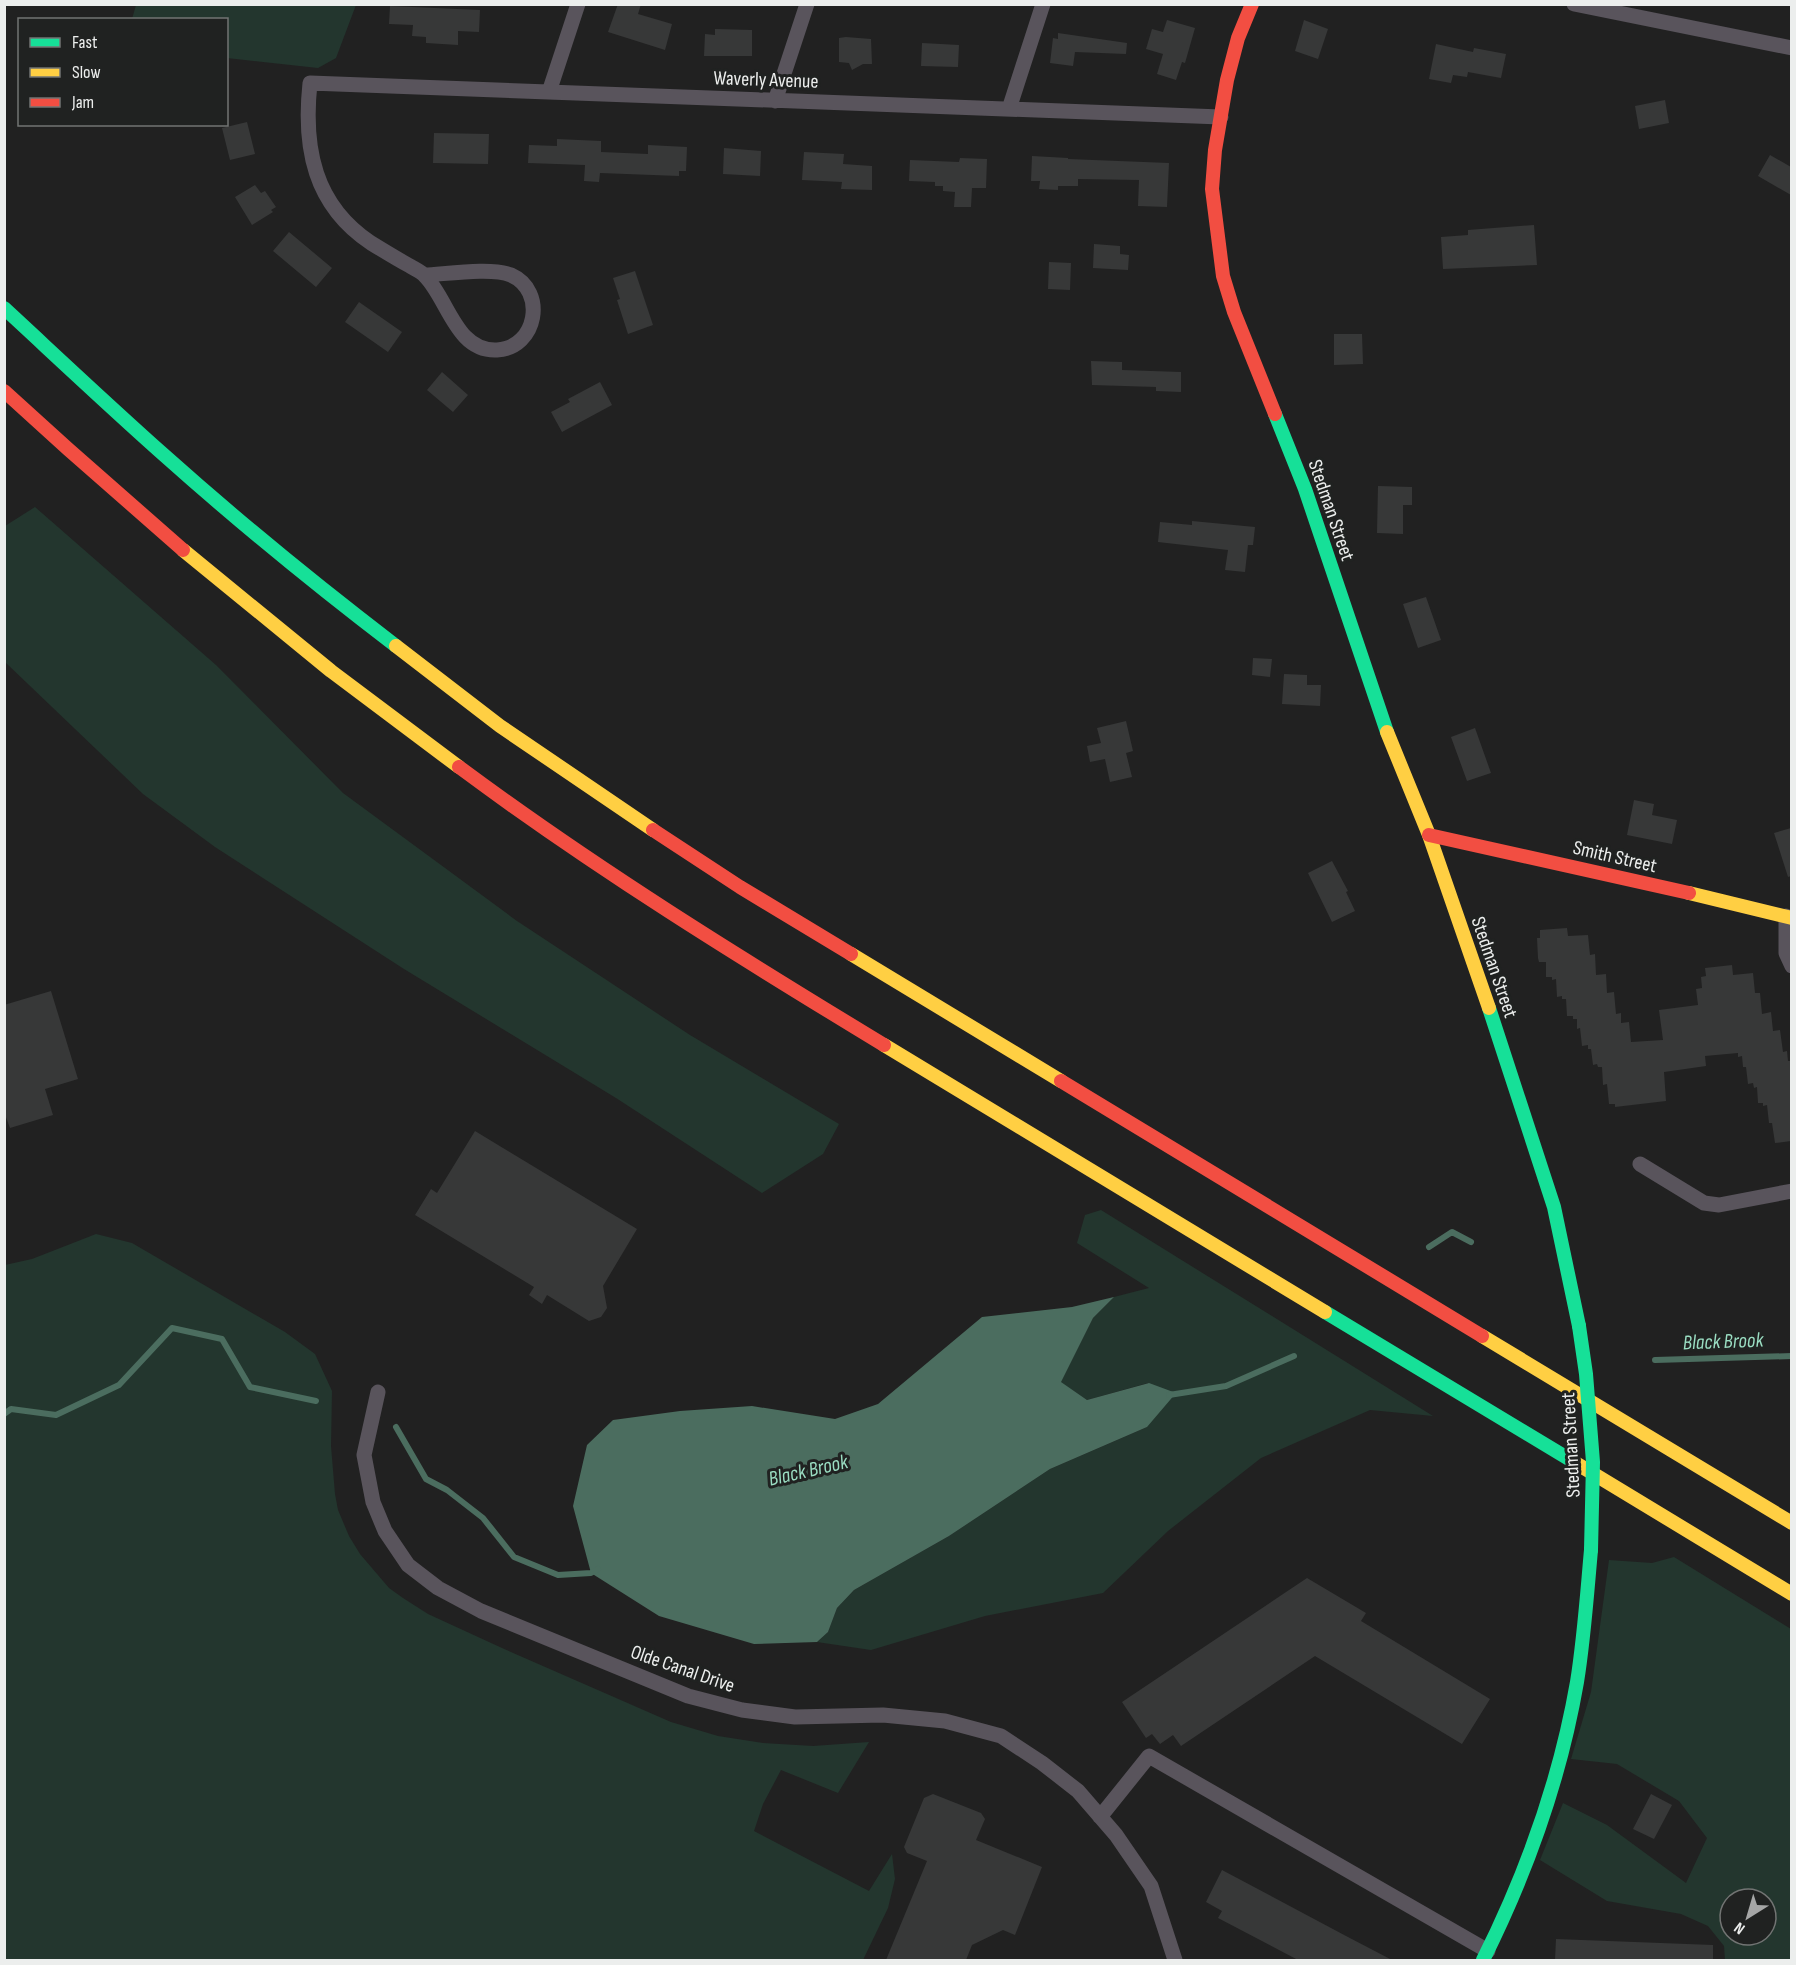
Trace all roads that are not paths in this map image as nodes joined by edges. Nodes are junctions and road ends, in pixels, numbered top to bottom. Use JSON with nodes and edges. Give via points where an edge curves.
{"nodes":[{"id":1,"x":578,"y":4,"type":"edge"},
{"id":2,"x":807,"y":4,"type":"edge"},
{"id":3,"x":1043,"y":4,"type":"edge"},
{"id":4,"x":1252,"y":4,"type":"edge"},
{"id":5,"x":1574,"y":4,"type":"edge"},
{"id":6,"x":1791,"y":48,"type":"edge"},
{"id":7,"x":549,"y":92,"type":"junction"},
{"id":8,"x":775,"y":101,"type":"junction"},
{"id":9,"x":1009,"y":110,"type":"junction"},
{"id":10,"x":1221,"y":117,"type":"junction"},
{"id":11,"x":425,"y":275,"type":"junction"},
{"id":12,"x":4,"y":308,"type":"edge"},
{"id":13,"x":4,"y":391,"type":"edge"},
{"id":14,"x":1429,"y":835,"type":"junction"},
{"id":15,"x":1789,"y":917,"type":"edge"},
{"id":16,"x":1791,"y":966,"type":"edge"},
{"id":17,"x":1640,"y":1164,"type":"dead end"},
{"id":18,"x":1791,"y":1191,"type":"edge"},
{"id":19,"x":378,"y":1392,"type":"dead end"},
{"id":20,"x":1791,"y":1523,"type":"edge"},
{"id":21,"x":1791,"y":1594,"type":"edge"},
{"id":22,"x":1100,"y":1816,"type":"junction"},
{"id":23,"x":1486,"y":1956,"type":"edge"},
{"id":24,"x":1175,"y":1960,"type":"edge"}],
"edges":[{"from":1,"to":7,"type":"street"},
{"from":2,"to":8,"type":"street"},
{"from":3,"to":9,"type":"street"},
{"from":4,"to":10,"type":"main road","name":"Stedman Street","via":[[1238,38]]},
{"from":5,"to":6,"type":"street"},
{"from":7,"to":8,"type":"street","name":"Waverly Avenue"},
{"from":7,"to":11,"type":"street","name":"Waverly Avenue","via":[[310,83],[308,138],[323,192],[358,234]]},
{"from":8,"to":9,"type":"street","name":"Waverly Avenue"},
{"from":9,"to":10,"type":"street","name":"Waverly Avenue"},
{"from":10,"to":14,"type":"main road","name":"Stedman Street","via":[[1212,189],[1222,276],[1305,489],[1389,738]]},
{"from":11,"to":11,"type":"street","via":[[462,334],[474,345],[499,350],[515,344],[528,332],[533,316],[532,299],[517,278],[492,272]]},
{"from":12,"to":20,"type":"main road","via":[[180,469],[328,594],[557,766],[740,887]]},
{"from":13,"to":21,"type":"main road","via":[[143,516],[309,654],[592,861],[721,946]]},
{"from":14,"to":15,"type":"main road","name":"Smith Street"},
{"from":14,"to":23,"type":"main road","name":"Stedman Street","bridge":true,"via":[[1541,1163],[1563,1246],[1586,1374],[1593,1462],[1583,1641],[1562,1752],[1531,1856]]},
{"from":15,"to":16,"type":"street","via":[[1786,953]]},
{"from":17,"to":18,"type":"street","via":[[1704,1203],[1719,1205]]},
{"from":19,"to":22,"type":"street","name":"Olde Canal Drive","via":[[364,1455],[373,1502],[385,1531],[408,1565],[438,1588],[481,1611],[688,1696],[742,1710],[795,1717],[883,1714],[945,1721],[1000,1736],[1078,1791]]},
{"from":22,"to":23,"type":"street","via":[[1149,1756]]},
{"from":22,"to":24,"type":"street","name":"Olde Canal Drive","via":[[1151,1886]]}]}
